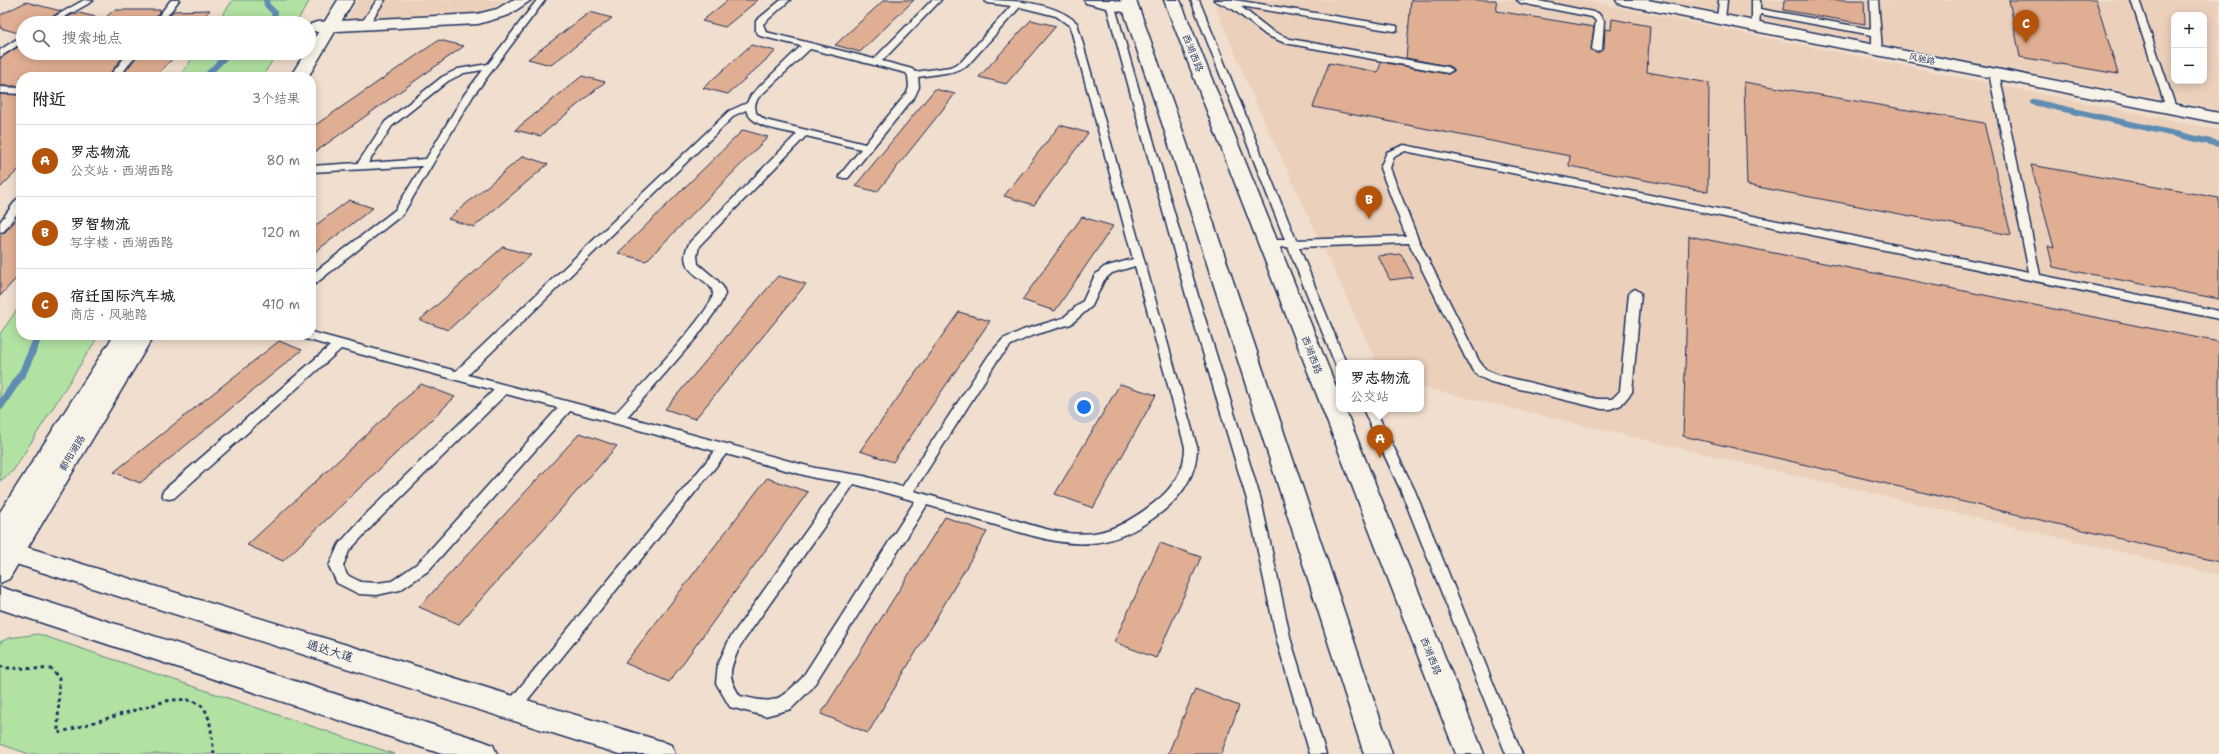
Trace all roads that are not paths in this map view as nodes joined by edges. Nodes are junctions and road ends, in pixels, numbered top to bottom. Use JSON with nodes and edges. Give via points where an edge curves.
{"nodes":[{"id":1,"x":175,"y":0,"type":"edge"},
{"id":2,"x":334,"y":0,"type":"edge"},
{"id":3,"x":346,"y":0,"type":"edge"},
{"id":4,"x":381,"y":0,"type":"edge"},
{"id":5,"x":523,"y":0,"type":"edge"},
{"id":6,"x":541,"y":0,"type":"edge"},
{"id":7,"x":786,"y":0,"type":"edge"},
{"id":8,"x":937,"y":0,"type":"edge"},
{"id":9,"x":988,"y":0,"type":"edge"},
{"id":10,"x":1092,"y":0,"type":"edge"},
{"id":11,"x":1172,"y":0,"type":"edge"},
{"id":12,"x":1195,"y":0,"type":"edge"},
{"id":13,"x":1218,"y":0,"type":"edge"},
{"id":14,"x":1521,"y":0,"type":"edge"},
{"id":15,"x":1624,"y":0,"type":"edge"},
{"id":16,"x":1723,"y":0,"type":"edge"},
{"id":17,"x":1756,"y":0,"type":"edge"},
{"id":18,"x":1874,"y":0,"type":"edge"},
{"id":19,"x":2135,"y":0,"type":"edge"},
{"id":20,"x":89,"y":1,"type":"dead end"},
{"id":21,"x":1583,"y":1,"type":"edge"},
{"id":22,"x":1119,"y":3,"type":"edge"},
{"id":23,"x":1016,"y":5,"type":"junction"},
{"id":24,"x":1579,"y":11,"type":"junction"},
{"id":25,"x":60,"y":16,"type":"edge"},
{"id":26,"x":162,"y":16,"type":"edge"},
{"id":27,"x":1755,"y":18,"type":"junction"},
{"id":28,"x":1721,"y":19,"type":"junction"},
{"id":29,"x":364,"y":25,"type":"junction"},
{"id":30,"x":1394,"y":28,"type":"dead end"},
{"id":31,"x":318,"y":31,"type":"edge"},
{"id":32,"x":1876,"y":33,"type":"junction"},
{"id":33,"x":16,"y":43,"type":"edge"},
{"id":34,"x":808,"y":45,"type":"junction"},
{"id":35,"x":1597,"y":49,"type":"dead end"},
{"id":36,"x":1878,"y":50,"type":"junction"},
{"id":37,"x":0,"y":54,"type":"edge"},
{"id":38,"x":127,"y":60,"type":"edge"},
{"id":39,"x":297,"y":60,"type":"edge"},
{"id":40,"x":306,"y":60,"type":"edge"},
{"id":41,"x":876,"y":62,"type":"junction"},
{"id":42,"x":490,"y":66,"type":"junction"},
{"id":43,"x":1448,"y":70,"type":"dead end"},
{"id":44,"x":118,"y":72,"type":"edge"},
{"id":45,"x":289,"y":72,"type":"edge"},
{"id":46,"x":301,"y":72,"type":"edge"},
{"id":47,"x":1994,"y":73,"type":"junction"},
{"id":48,"x":913,"y":75,"type":"junction"},
{"id":49,"x":0,"y":90,"type":"edge"},
{"id":50,"x":16,"y":91,"type":"edge"},
{"id":51,"x":749,"y":105,"type":"junction"},
{"id":52,"x":2171,"y":108,"type":"junction"},
{"id":53,"x":2219,"y":118,"type":"edge"},
{"id":54,"x":803,"y":133,"type":"junction"},
{"id":55,"x":866,"y":148,"type":"junction"},
{"id":56,"x":429,"y":162,"type":"junction"},
{"id":57,"x":361,"y":166,"type":"junction"},
{"id":58,"x":316,"y":169,"type":"edge"},
{"id":59,"x":844,"y":176,"type":"dead end"},
{"id":60,"x":16,"y":208,"type":"edge"},
{"id":61,"x":0,"y":229,"type":"edge"},
{"id":62,"x":1413,"y":239,"type":"junction"},
{"id":63,"x":1269,"y":244,"type":"junction"},
{"id":64,"x":1292,"y":244,"type":"junction"},
{"id":65,"x":1140,"y":261,"type":"junction"},
{"id":66,"x":2035,"y":276,"type":"junction"},
{"id":67,"x":316,"y":277,"type":"edge"},
{"id":68,"x":1635,"y":293,"type":"dead end"},
{"id":69,"x":2219,"y":315,"type":"edge"},
{"id":70,"x":316,"y":338,"type":"edge"},
{"id":71,"x":123,"y":340,"type":"edge"},
{"id":72,"x":140,"y":340,"type":"edge"},
{"id":73,"x":338,"y":345,"type":"junction"},
{"id":74,"x":1339,"y":360,"type":"edge"},
{"id":75,"x":458,"y":377,"type":"junction"},
{"id":76,"x":503,"y":389,"type":"junction"},
{"id":77,"x":567,"y":406,"type":"junction"},
{"id":78,"x":1370,"y":412,"type":"edge"},
{"id":79,"x":618,"y":419,"type":"junction"},
{"id":80,"x":724,"y":448,"type":"junction"},
{"id":81,"x":851,"y":479,"type":"junction"},
{"id":82,"x":905,"y":493,"type":"junction"},
{"id":83,"x":169,"y":494,"type":"dead end"},
{"id":84,"x":924,"y":499,"type":"junction"},
{"id":85,"x":3,"y":552,"type":"edge"},
{"id":86,"x":0,"y":598,"type":"edge"},
{"id":87,"x":512,"y":708,"type":"junction"},
{"id":88,"x":483,"y":754,"type":"edge"},
{"id":89,"x":661,"y":754,"type":"edge"},
{"id":90,"x":1318,"y":754,"type":"edge"},
{"id":91,"x":1378,"y":754,"type":"edge"},
{"id":92,"x":1470,"y":754,"type":"edge"},
{"id":93,"x":1514,"y":754,"type":"edge"}],
"edges":[{"from":1,"to":26,"type":"lane"},
{"from":2,"to":31,"type":"main road"},
{"from":3,"to":31,"type":"main road"},
{"from":4,"to":29,"type":"lane"},
{"from":5,"to":29,"type":"main road","via":[[503,12],[478,20]]},
{"from":6,"to":42,"type":"lane"},
{"from":7,"to":34,"type":"lane","via":[[759,23],[760,31]]},
{"from":8,"to":41,"type":"lane"},
{"from":9,"to":23,"type":"lane"},
{"from":10,"to":22,"type":"main road"},
{"from":11,"to":63,"type":"main road","name":"西湖西路"},
{"from":12,"to":64,"type":"lane"},
{"from":13,"to":30,"type":"lane"},
{"from":13,"to":43,"type":"lane","via":[[1237,8],[1269,33],[1288,41]]},
{"from":14,"to":24,"type":"lane"},
{"from":15,"to":28,"type":"main road","name":"风驰路"},
{"from":16,"to":28,"type":"lane"},
{"from":17,"to":27,"type":"lane"},
{"from":18,"to":32,"type":"lane"},
{"from":19,"to":52,"type":"lane"},
{"from":20,"to":25,"type":"lane"},
{"from":21,"to":24,"type":"lane"},
{"from":22,"to":90,"type":"lane","via":[[1193,299],[1254,500],[1284,641]]},
{"from":22,"to":91,"type":"main road","via":[[1174,130]]},
{"from":23,"to":48,"type":"lane","via":[[964,64]]},
{"from":23,"to":65,"type":"lane","via":[[1064,15],[1074,25]]},
{"from":24,"to":35,"type":"lane","via":[[1595,15],[1600,21]]},
{"from":27,"to":28,"type":"main road","name":"风驰路"},
{"from":27,"to":32,"type":"lane"},
{"from":27,"to":36,"type":"main road","name":"风驰路"},
{"from":29,"to":31,"type":"main road"},
{"from":32,"to":36,"type":"lane"},
{"from":33,"to":37,"type":"lane"},
{"from":34,"to":41,"type":"lane"},
{"from":34,"to":51,"type":"lane","via":[[754,97]]},
{"from":36,"to":47,"type":"main road","name":"风驰路"},
{"from":38,"to":44,"type":"lane"},
{"from":39,"to":45,"type":"main road"},
{"from":40,"to":46,"type":"main road"},
{"from":41,"to":48,"type":"lane","via":[[909,71]]},
{"from":42,"to":56,"type":"lane","via":[[468,95]]},
{"from":42,"to":57,"type":"lane","via":[[461,71],[445,79],[388,124]]},
{"from":47,"to":52,"type":"main road","name":"风驰路"},
{"from":47,"to":66,"type":"lane"},
{"from":48,"to":55,"type":"lane","via":[[912,94]]},
{"from":49,"to":50,"type":"lane"},
{"from":51,"to":54,"type":"lane","via":[[753,118]]},
{"from":51,"to":75,"type":"lane","via":[[732,114]]},
{"from":52,"to":53,"type":"main road","name":"风驰路"},
{"from":54,"to":55,"type":"lane"},
{"from":54,"to":79,"type":"lane","via":[[694,246],[692,267],[716,286],[720,293],[718,300],[704,321]]},
{"from":55,"to":59,"type":"lane"},
{"from":56,"to":57,"type":"lane"},
{"from":56,"to":67,"type":"lane","via":[[400,212]]},
{"from":57,"to":58,"type":"lane"},
{"from":60,"to":61,"type":"lane"},
{"from":62,"to":64,"type":"lane"},
{"from":62,"to":66,"type":"lane","via":[[1384,168],[1392,152],[1404,148]]},
{"from":62,"to":68,"type":"lane","via":[[1474,363],[1482,373],[1527,387],[1597,404],[1611,406],[1619,401],[1626,392]]},
{"from":63,"to":64,"type":"lane"},
{"from":63,"to":92,"type":"main road","name":"西湖西路"},
{"from":64,"to":74,"type":"lane"},
{"from":65,"to":82,"type":"lane","via":[[1108,270],[1099,278],[1088,303],[1067,321],[1007,342],[992,358]]},
{"from":65,"to":84,"type":"lane","via":[[1191,447],[1186,474],[1172,494],[1151,513],[1126,528],[1101,537],[1069,539],[1049,536]]},
{"from":66,"to":69,"type":"lane"},
{"from":70,"to":73,"type":"lane"},
{"from":71,"to":85,"type":"main road","name":"鄱阳湖路"},
{"from":72,"to":85,"type":"main road","name":"鄱阳湖路"},
{"from":73,"to":75,"type":"lane"},
{"from":73,"to":83,"type":"lane"},
{"from":75,"to":76,"type":"lane"},
{"from":76,"to":77,"type":"lane"},
{"from":76,"to":77,"type":"lane","via":[[370,519],[344,548],[336,566],[342,579],[359,588],[377,589],[395,586],[423,567]]},
{"from":77,"to":79,"type":"lane"},
{"from":78,"to":93,"type":"lane","via":[[1408,490]]},
{"from":79,"to":80,"type":"lane"},
{"from":80,"to":81,"type":"lane","via":[[815,473]]},
{"from":80,"to":87,"type":"lane"},
{"from":81,"to":82,"type":"lane"},
{"from":81,"to":84,"type":"lane","via":[[735,642],[725,664],[722,683],[735,702],[765,709],[786,704],[807,683]]},
{"from":82,"to":84,"type":"lane"},
{"from":85,"to":87,"type":"main road","name":"通达大道"},
{"from":86,"to":88,"type":"main road"},
{"from":87,"to":89,"type":"main road","name":"通达大道"}]}
